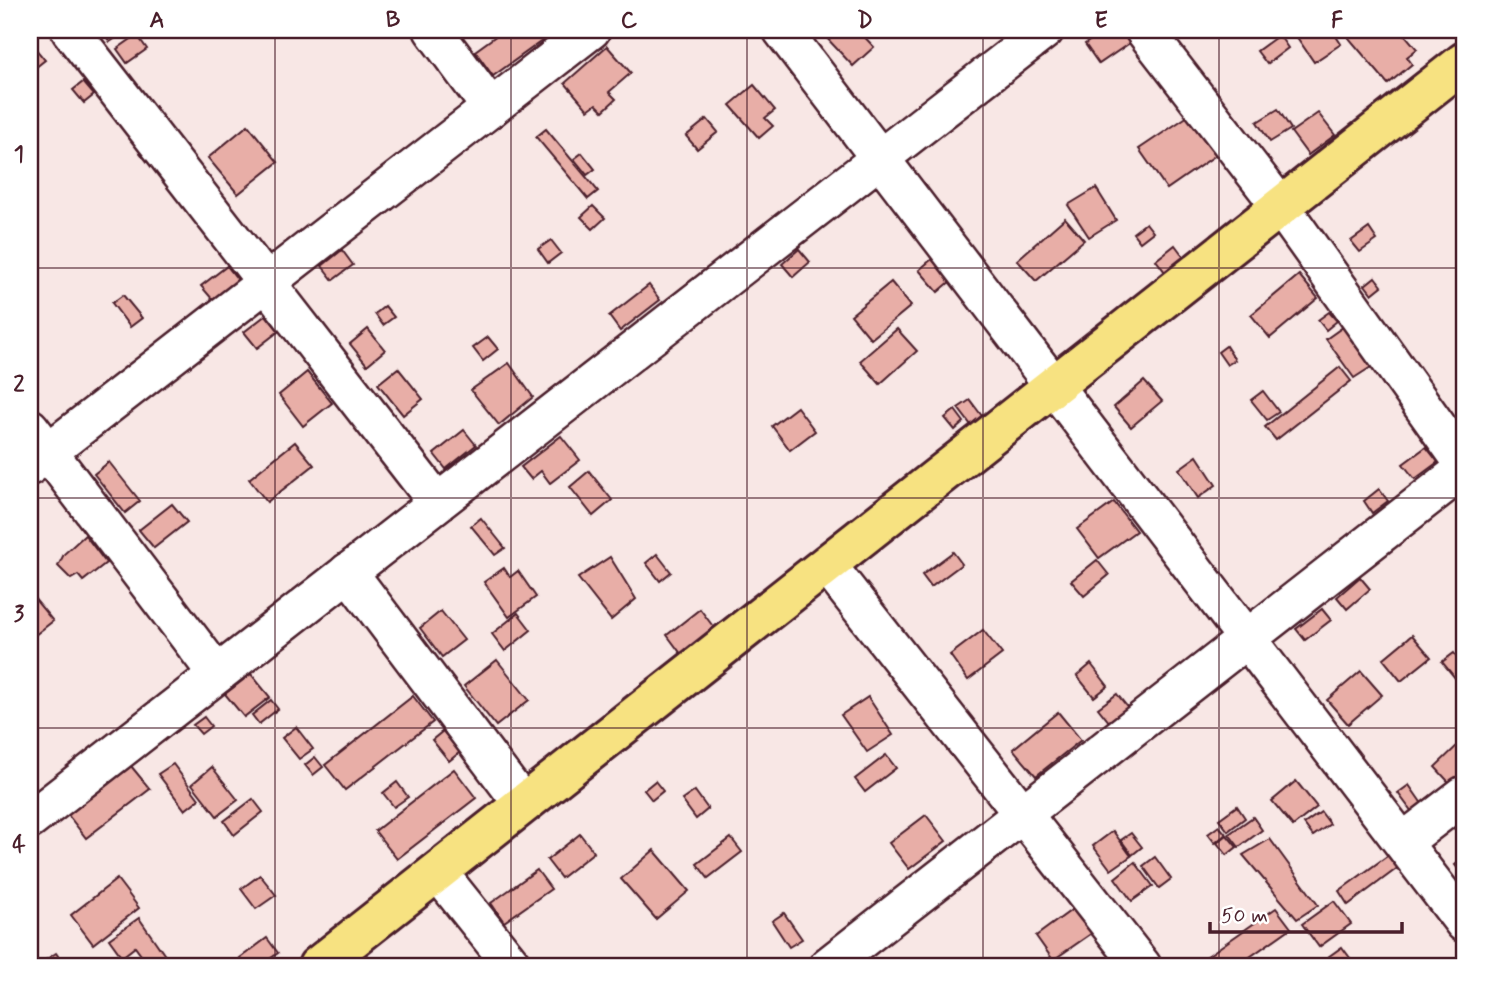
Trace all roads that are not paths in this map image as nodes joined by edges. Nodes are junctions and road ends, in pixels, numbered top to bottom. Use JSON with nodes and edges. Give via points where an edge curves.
{"nodes":[{"id":1,"x":70,"y":30,"type":"edge"},
{"id":2,"x":433,"y":30,"type":"edge"},
{"id":3,"x":591,"y":30,"type":"edge"},
{"id":4,"x":782,"y":30,"type":"edge"},
{"id":5,"x":1045,"y":30,"type":"edge"},
{"id":6,"x":1144,"y":30,"type":"edge"},
{"id":7,"x":1464,"y":62,"type":"edge"},
{"id":8,"x":491,"y":108,"type":"junction"},
{"id":9,"x":880,"y":158,"type":"junction"},
{"id":10,"x":1281,"y":207,"type":"junction"},
{"id":11,"x":266,"y":283,"type":"junction"},
{"id":12,"x":1054,"y":386,"type":"junction"},
{"id":13,"x":36,"y":449,"type":"edge"},
{"id":14,"x":1464,"y":464,"type":"edge"},
{"id":15,"x":1464,"y":470,"type":"edge"},
{"id":16,"x":438,"y":502,"type":"junction"},
{"id":17,"x":827,"y":565,"type":"junction"},
{"id":18,"x":348,"y":572,"type":"junction"},
{"id":19,"x":1247,"y":639,"type":"junction"},
{"id":20,"x":217,"y":674,"type":"junction"},
{"id":21,"x":1464,"y":795,"type":"edge"},
{"id":22,"x":523,"y":804,"type":"junction"},
{"id":23,"x":1023,"y":814,"type":"junction"},
{"id":24,"x":30,"y":820,"type":"edge"},
{"id":25,"x":1403,"y":842,"type":"junction"},
{"id":26,"x":438,"y":872,"type":"junction"},
{"id":27,"x":1464,"y":923,"type":"edge"},
{"id":28,"x":832,"y":965,"type":"edge"},
{"id":29,"x":318,"y":966,"type":"edge"},
{"id":30,"x":513,"y":966,"type":"edge"},
{"id":31,"x":1142,"y":966,"type":"edge"}],
"edges":[{"from":1,"to":11,"type":"street"},
{"from":2,"to":8,"type":"street"},
{"from":3,"to":8,"type":"street"},
{"from":4,"to":9,"type":"street"},
{"from":5,"to":9,"type":"street"},
{"from":6,"to":10,"type":"street"},
{"from":7,"to":10,"type":"main road"},
{"from":8,"to":11,"type":"street"},
{"from":9,"to":12,"type":"street"},
{"from":9,"to":16,"type":"street"},
{"from":10,"to":12,"type":"main road"},
{"from":10,"to":14,"type":"street"},
{"from":11,"to":13,"type":"street"},
{"from":11,"to":16,"type":"street"},
{"from":12,"to":17,"type":"main road"},
{"from":12,"to":19,"type":"street"},
{"from":13,"to":20,"type":"street"},
{"from":15,"to":19,"type":"street"},
{"from":16,"to":18,"type":"street"},
{"from":17,"to":22,"type":"main road"},
{"from":17,"to":23,"type":"street"},
{"from":18,"to":20,"type":"street"},
{"from":18,"to":22,"type":"street"},
{"from":19,"to":23,"type":"street"},
{"from":19,"to":25,"type":"street"},
{"from":20,"to":24,"type":"street"},
{"from":21,"to":25,"type":"street"},
{"from":22,"to":26,"type":"main road"},
{"from":23,"to":28,"type":"street"},
{"from":23,"to":31,"type":"street"},
{"from":25,"to":27,"type":"street"},
{"from":26,"to":29,"type":"main road"},
{"from":26,"to":30,"type":"street"}]}
